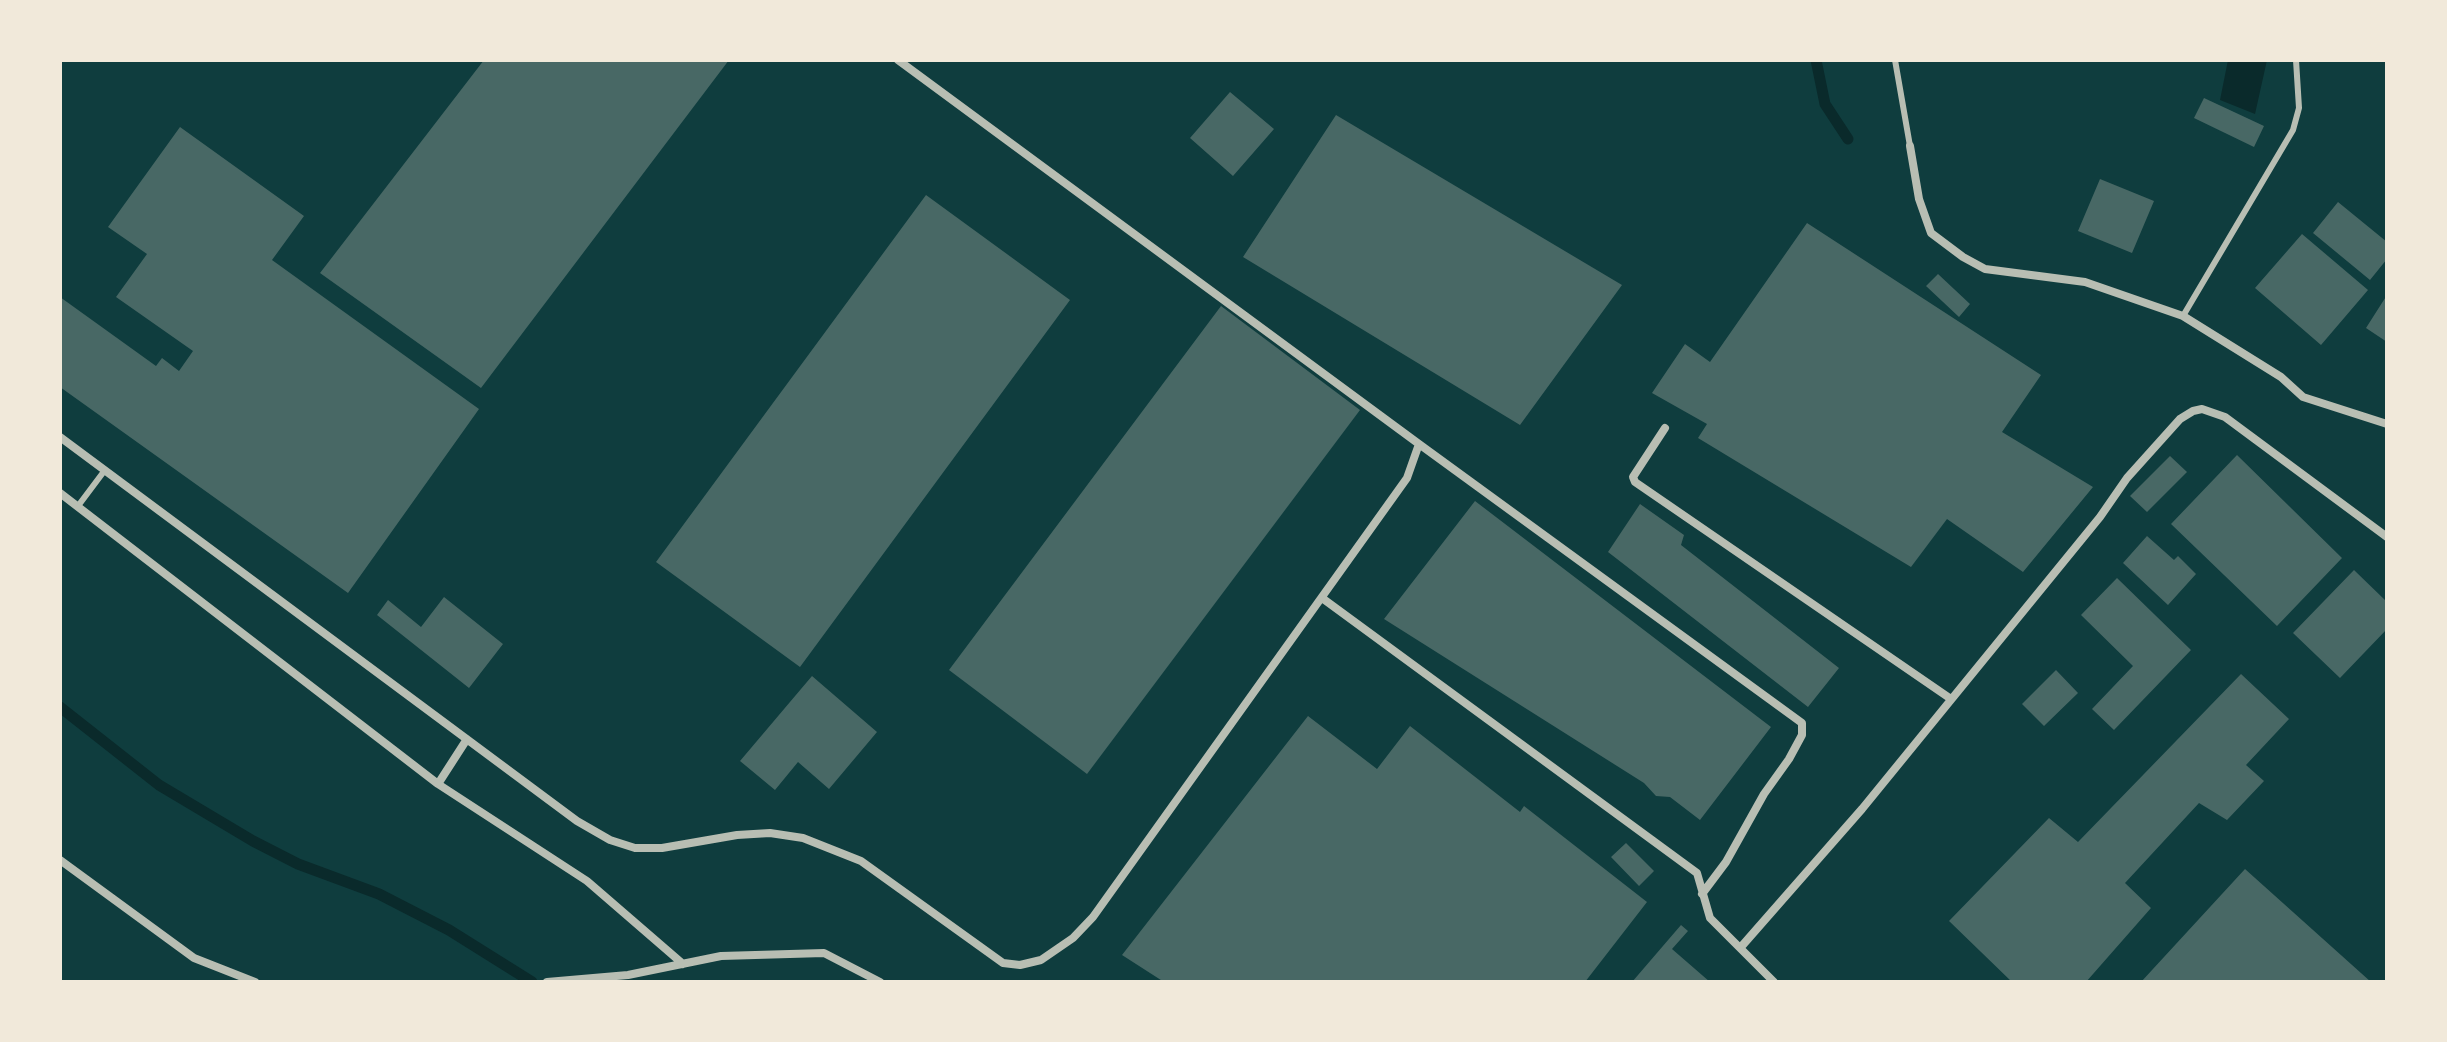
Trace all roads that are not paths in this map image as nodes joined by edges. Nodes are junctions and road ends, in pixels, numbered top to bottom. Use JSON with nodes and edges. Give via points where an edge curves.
{"nodes":[{"id":1,"x":898,"y":60,"type":"edge"},
{"id":2,"x":1895,"y":60,"type":"edge"},
{"id":3,"x":2296,"y":60,"type":"edge"},
{"id":4,"x":1910,"y":146,"type":"joint"},
{"id":5,"x":2183,"y":316,"type":"junction"},
{"id":6,"x":2387,"y":424,"type":"edge"},
{"id":7,"x":1665,"y":428,"type":"dead end"},
{"id":8,"x":60,"y":437,"type":"edge"},
{"id":9,"x":1419,"y":444,"type":"junction"},
{"id":10,"x":105,"y":470,"type":"junction"},
{"id":11,"x":60,"y":493,"type":"edge"},
{"id":12,"x":78,"y":506,"type":"junction"},
{"id":13,"x":2387,"y":537,"type":"edge"},
{"id":14,"x":1322,"y":598,"type":"junction"},
{"id":15,"x":1951,"y":699,"type":"junction"},
{"id":16,"x":467,"y":739,"type":"junction"},
{"id":17,"x":438,"y":784,"type":"junction"},
{"id":18,"x":60,"y":860,"type":"edge"},
{"id":19,"x":1702,"y":894,"type":"junction"},
{"id":20,"x":1741,"y":947,"type":"junction"},
{"id":21,"x":683,"y":964,"type":"junction"},
{"id":22,"x":255,"y":982,"type":"edge"},
{"id":23,"x":547,"y":982,"type":"edge"},
{"id":24,"x":880,"y":982,"type":"edge"},
{"id":25,"x":1774,"y":982,"type":"edge"}],
"edges":[{"from":1,"to":9,"type":"street"},
{"from":2,"to":4,"type":"lane"},
{"from":3,"to":5,"type":"lane","via":[[2299,108],[2293,130]]},
{"from":4,"to":5,"type":"street","via":[[1931,233],[1963,257],[1985,269],[2085,282]]},
{"from":5,"to":6,"type":"street","via":[[2281,377],[2303,397]]},
{"from":7,"to":15,"type":"street","via":[[1633,477],[1635,482]]},
{"from":8,"to":10,"type":"street"},
{"from":9,"to":14,"type":"street","via":[[1407,478]]},
{"from":9,"to":19,"type":"street","via":[[1802,723],[1799,743]]},
{"from":10,"to":12,"type":"lane"},
{"from":10,"to":16,"type":"street"},
{"from":11,"to":12,"type":"street"},
{"from":12,"to":17,"type":"street"},
{"from":13,"to":15,"type":"street","via":[[2225,417],[2193,411],[2127,478]]},
{"from":14,"to":16,"type":"street","via":[[1093,917],[1057,951],[1020,965],[987,953],[861,861],[803,838],[737,835],[662,848],[635,848],[610,840]]},
{"from":14,"to":19,"type":"street","via":[[1697,873]]},
{"from":15,"to":20,"type":"street"},
{"from":16,"to":17,"type":"street"},
{"from":17,"to":21,"type":"street","via":[[587,881]]},
{"from":18,"to":22,"type":"street","via":[[194,958]]},
{"from":19,"to":20,"type":"street","via":[[1710,918]]},
{"from":20,"to":25,"type":"street"},
{"from":21,"to":23,"type":"street"},
{"from":21,"to":24,"type":"street","via":[[721,956],[824,953]]}]}
